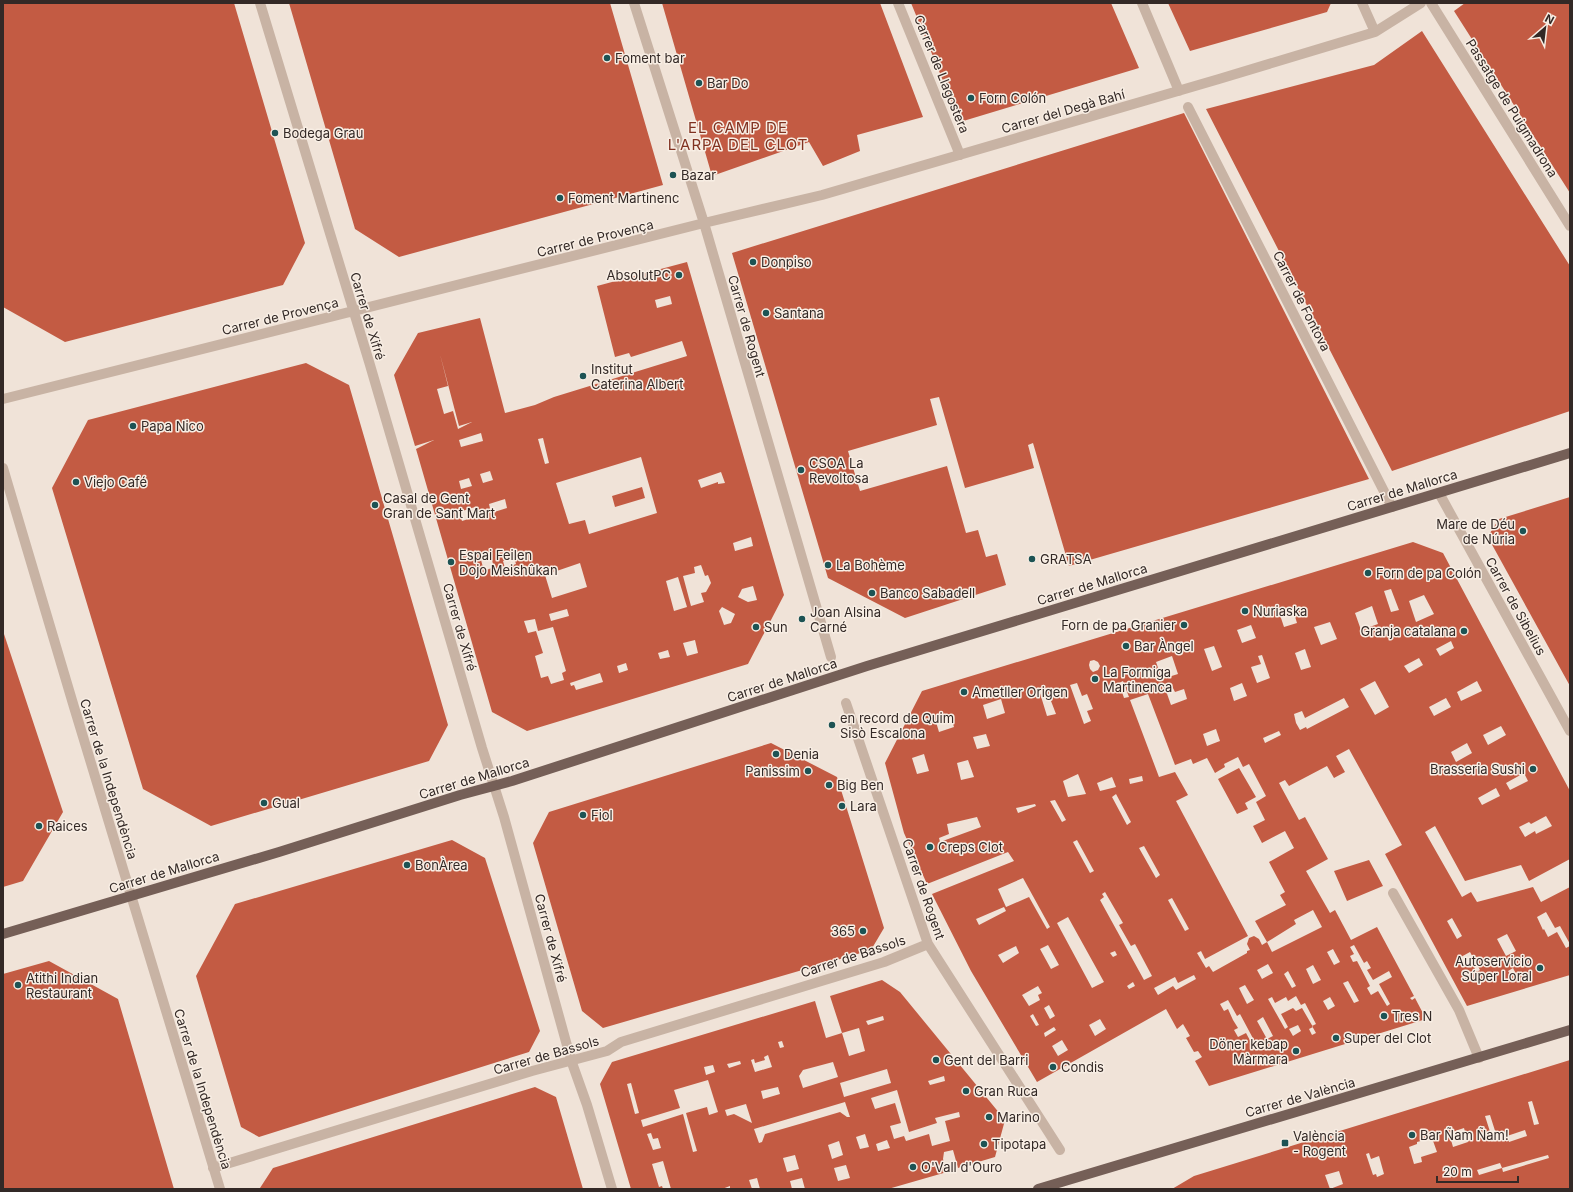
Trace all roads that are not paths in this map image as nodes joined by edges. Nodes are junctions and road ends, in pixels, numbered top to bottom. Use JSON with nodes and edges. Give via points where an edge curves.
{"nodes":[{"id":1,"x":260,"y":3,"type":"edge"},
{"id":2,"x":634,"y":3,"type":"edge"},
{"id":3,"x":898,"y":3,"type":"edge"},
{"id":4,"x":1142,"y":3,"type":"edge"},
{"id":5,"x":1362,"y":3,"type":"edge"},
{"id":6,"x":1420,"y":3,"type":"edge"},
{"id":7,"x":1431,"y":3,"type":"edge"},
{"id":8,"x":1375,"y":32,"type":"junction"},
{"id":9,"x":1179,"y":91,"type":"junction"},
{"id":10,"x":1188,"y":107,"type":"dead end"},
{"id":11,"x":960,"y":155,"type":"junction"},
{"id":12,"x":704,"y":223,"type":"junction"},
{"id":13,"x":1570,"y":226,"type":"edge"},
{"id":14,"x":354,"y":311,"type":"junction"},
{"id":15,"x":3,"y":399,"type":"edge"},
{"id":16,"x":1570,"y":453,"type":"edge"},
{"id":17,"x":3,"y":468,"type":"edge"},
{"id":18,"x":1439,"y":493,"type":"junction"},
{"id":19,"x":1392,"y":507,"type":"junction"},
{"id":20,"x":831,"y":657,"type":"dead end"},
{"id":21,"x":846,"y":703,"type":"dead end"},
{"id":22,"x":1570,"y":731,"type":"edge"},
{"id":23,"x":494,"y":785,"type":"junction"},
{"id":24,"x":1393,"y":893,"type":"dead end"},
{"id":25,"x":131,"y":896,"type":"junction"},
{"id":26,"x":3,"y":934,"type":"edge"},
{"id":27,"x":928,"y":944,"type":"junction"},
{"id":28,"x":1570,"y":1030,"type":"edge"},
{"id":29,"x":1479,"y":1058,"type":"junction"},
{"id":30,"x":571,"y":1060,"type":"junction"},
{"id":31,"x":1060,"y":1150,"type":"dead end"},
{"id":32,"x":213,"y":1168,"type":"junction"},
{"id":33,"x":220,"y":1189,"type":"edge"},
{"id":34,"x":612,"y":1189,"type":"edge"},
{"id":35,"x":1038,"y":1189,"type":"edge"}],
"edges":[{"from":1,"to":14,"type":"street","name":"Carrer de Xifré"},
{"from":2,"to":12,"type":"street","name":"Carrer de Rogent"},
{"from":3,"to":11,"type":"street","name":"Carrer de Llagostera"},
{"from":4,"to":9,"type":"street"},
{"from":5,"to":8,"type":"street"},
{"from":6,"to":8,"type":"street","name":"Carrer del Degà Bahí"},
{"from":7,"to":13,"type":"street","name":"Passatge de Puigmadrona"},
{"from":8,"to":9,"type":"street","name":"Carrer del Degà Bahí"},
{"from":9,"to":11,"type":"street","name":"Carrer del Degà Bahí"},
{"from":10,"to":19,"type":"street","name":"Carrer de Fontova"},
{"from":11,"to":12,"type":"street","name":"Carrer del Degà Bahí","via":[[822,195]]},
{"from":12,"to":14,"type":"street","name":"Carrer de Provença"},
{"from":12,"to":20,"type":"street","name":"Carrer de Rogent"},
{"from":14,"to":15,"type":"street","name":"Carrer de Provença"},
{"from":14,"to":23,"type":"street","name":"Carrer de Xifré"},
{"from":16,"to":18,"type":"main road","name":"Carrer de Mallorca"},
{"from":17,"to":25,"type":"street","name":"Carrer de la Independència"},
{"from":18,"to":19,"type":"main road","name":"Carrer de Mallorca"},
{"from":18,"to":22,"type":"street","name":"Carrer de Sibelius"},
{"from":19,"to":23,"type":"main road","name":"Carrer de Mallorca","via":[[867,666]]},
{"from":21,"to":27,"type":"street","name":"Carrer de Rogent"},
{"from":23,"to":25,"type":"main road","name":"Carrer de Mallorca"},
{"from":23,"to":30,"type":"street","name":"Carrer de Xifré"},
{"from":24,"to":29,"type":"street","via":[[1459,1010]]},
{"from":25,"to":26,"type":"main road","name":"Carrer de Mallorca"},
{"from":25,"to":32,"type":"street","name":"Carrer de la Independència"},
{"from":27,"to":30,"type":"street","name":"Carrer de Bassols","via":[[884,962],[621,1042],[607,1051]]},
{"from":27,"to":31,"type":"street","name":"Carrer de Rogent"},
{"from":28,"to":29,"type":"main road","name":"Carrer de València"},
{"from":29,"to":35,"type":"main road","name":"Carrer de València"},
{"from":30,"to":32,"type":"street","name":"Carrer de Bassols"},
{"from":30,"to":34,"type":"street","name":"Carrer de Xifré"},
{"from":32,"to":33,"type":"street","name":"Carrer de la Independència"}]}
